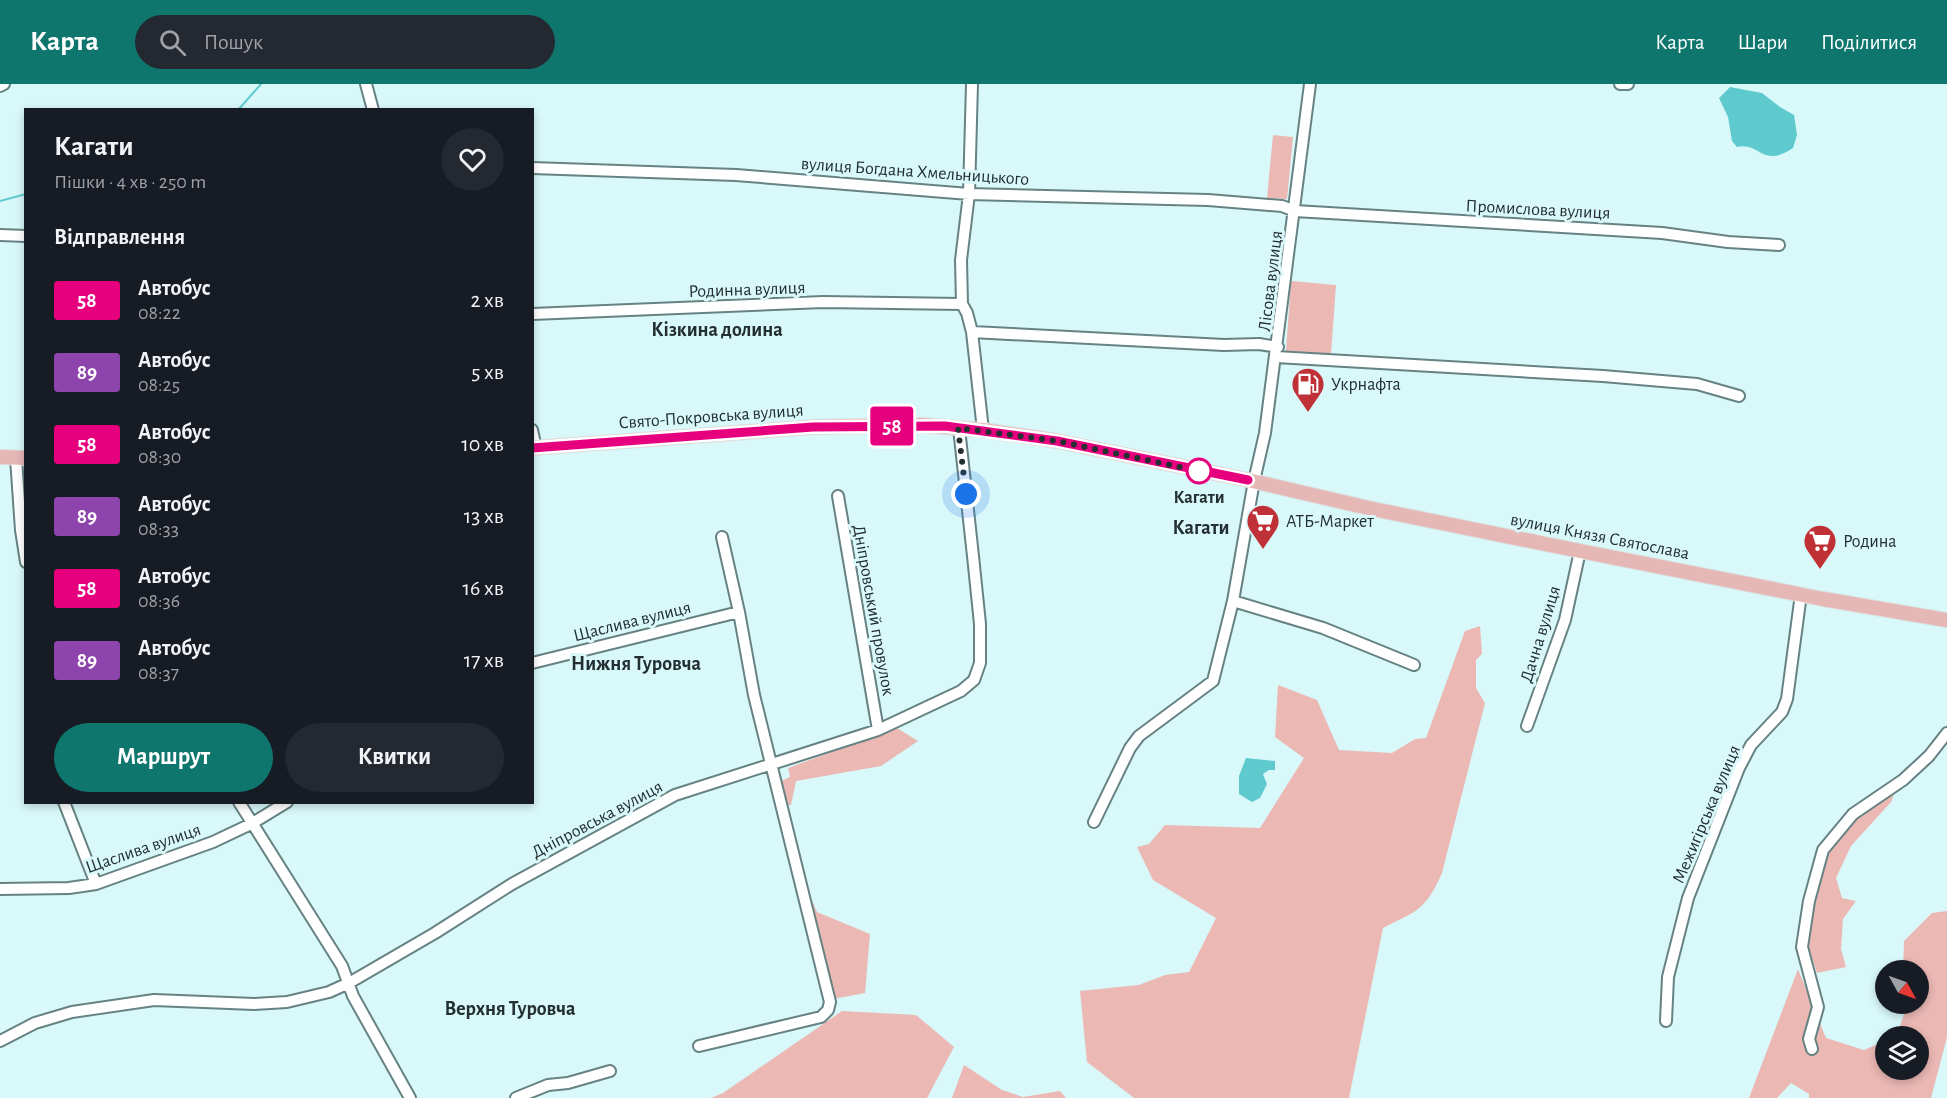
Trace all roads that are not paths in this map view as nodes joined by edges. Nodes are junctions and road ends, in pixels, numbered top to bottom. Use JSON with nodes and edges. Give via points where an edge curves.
{"nodes":[{"id":1,"x":366,"y":84,"type":"edge"},
{"id":2,"x":972,"y":84,"type":"edge"},
{"id":3,"x":1310,"y":84,"type":"edge"},
{"id":4,"x":1620,"y":84,"type":"edge"},
{"id":5,"x":1628,"y":84,"type":"edge"},
{"id":6,"x":372,"y":108,"type":"edge"},
{"id":7,"x":534,"y":168,"type":"edge"},
{"id":8,"x":969,"y":194,"type":"junction"},
{"id":9,"x":1295,"y":211,"type":"junction"},
{"id":10,"x":0,"y":235,"type":"edge"},
{"id":11,"x":24,"y":236,"type":"edge"},
{"id":12,"x":1779,"y":246,"type":"dead end"},
{"id":13,"x":962,"y":304,"type":"junction"},
{"id":14,"x":534,"y":314,"type":"edge"},
{"id":15,"x":972,"y":332,"type":"junction"},
{"id":16,"x":1277,"y":352,"type":"junction"},
{"id":17,"x":1738,"y":396,"type":"dead end"},
{"id":18,"x":958,"y":428,"type":"junction"},
{"id":19,"x":983,"y":430,"type":"junction"},
{"id":20,"x":534,"y":448,"type":"edge"},
{"id":21,"x":0,"y":457,"type":"edge"},
{"id":22,"x":21,"y":458,"type":"edge"},
{"id":23,"x":1251,"y":481,"type":"junction"},
{"id":24,"x":838,"y":496,"type":"dead end"},
{"id":25,"x":722,"y":537,"type":"dead end"},
{"id":26,"x":24,"y":549,"type":"edge"},
{"id":27,"x":1580,"y":551,"type":"junction"},
{"id":28,"x":1801,"y":594,"type":"junction"},
{"id":29,"x":1233,"y":601,"type":"junction"},
{"id":30,"x":739,"y":612,"type":"junction"},
{"id":31,"x":1947,"y":620,"type":"edge"},
{"id":32,"x":534,"y":663,"type":"edge"},
{"id":33,"x":1414,"y":665,"type":"dead end"},
{"id":34,"x":1527,"y":726,"type":"dead end"},
{"id":35,"x":878,"y":730,"type":"junction"},
{"id":36,"x":1947,"y":733,"type":"edge"},
{"id":37,"x":771,"y":765,"type":"junction"},
{"id":38,"x":65,"y":804,"type":"edge"},
{"id":39,"x":240,"y":804,"type":"edge"},
{"id":40,"x":284,"y":804,"type":"edge"},
{"id":41,"x":1094,"y":822,"type":"dead end"},
{"id":42,"x":251,"y":824,"type":"junction"},
{"id":43,"x":96,"y":884,"type":"junction"},
{"id":44,"x":0,"y":889,"type":"edge"},
{"id":45,"x":349,"y":983,"type":"junction"},
{"id":46,"x":1666,"y":1021,"type":"dead end"},
{"id":47,"x":0,"y":1041,"type":"edge"},
{"id":48,"x":699,"y":1046,"type":"dead end"},
{"id":49,"x":1812,"y":1049,"type":"dead end"},
{"id":50,"x":610,"y":1071,"type":"dead end"},
{"id":51,"x":410,"y":1098,"type":"edge"},
{"id":52,"x":516,"y":1098,"type":"edge"}],
"edges":[{"from":1,"to":6,"type":"street"},
{"from":2,"to":8,"type":"street"},
{"from":3,"to":9,"type":"street","name":"Лісова вулиця"},
{"from":4,"to":5,"type":"street"},
{"from":7,"to":8,"type":"street","name":"вулиця Богдана Хмельницького","via":[[736,175]]},
{"from":8,"to":9,"type":"street","name":"вулиця Богдана Хмельницького","via":[[1208,200],[1282,206]]},
{"from":8,"to":13,"type":"street","via":[[961,260]]},
{"from":9,"to":12,"type":"street","name":"Промислова вулиця","via":[[1618,230]]},
{"from":9,"to":16,"type":"street","name":"Лісова вулиця"},
{"from":10,"to":11,"type":"street"},
{"from":13,"to":14,"type":"street","name":"Родинна вулиця","via":[[823,302]]},
{"from":13,"to":15,"type":"street"},
{"from":15,"to":16,"type":"street"},
{"from":15,"to":19,"type":"street"},
{"from":16,"to":17,"type":"street","via":[[1697,384]]},
{"from":16,"to":23,"type":"street","name":"Лісова вулиця","via":[[1266,433]]},
{"from":18,"to":19,"type":"main road","name":"Свято-Покровська вулиця"},
{"from":18,"to":20,"type":"main road","name":"Свято-Покровська вулиця","via":[[813,427]]},
{"from":18,"to":35,"type":"street","name":"Дніпровська вулиця","via":[[974,556],[980,663],[974,680],[961,691]]},
{"from":19,"to":23,"type":"main road","name":"Свято-Покровська вулиця","via":[[1057,441]]},
{"from":21,"to":22,"type":"main road"},
{"from":22,"to":26,"type":"street"},
{"from":23,"to":27,"type":"main road","name":"вулиця Князя Святослава"},
{"from":23,"to":29,"type":"street","name":"Лісова вулиця"},
{"from":24,"to":35,"type":"street","name":"Дніпровський провулок"},
{"from":25,"to":30,"type":"street"},
{"from":27,"to":28,"type":"main road","name":"вулиця Князя Святослава"},
{"from":27,"to":34,"type":"street","name":"Дачна вулиця","via":[[1565,620]]},
{"from":28,"to":31,"type":"main road","name":"вулиця Князя Святослава"},
{"from":28,"to":46,"type":"street","name":"Межигірська вулиця","via":[[1782,712],[1751,746],[1739,768],[1688,898],[1668,977]]},
{"from":29,"to":33,"type":"street","via":[[1323,628]]},
{"from":29,"to":41,"type":"street","name":"Лісова вулиця","via":[[1213,681],[1139,736]]},
{"from":30,"to":32,"type":"street","name":"Щаслива вулиця"},
{"from":30,"to":37,"type":"street"},
{"from":35,"to":37,"type":"street","name":"Дніпровська вулиця"},
{"from":36,"to":49,"type":"street","via":[[1903,780],[1853,814],[1823,850],[1809,901],[1803,947],[1818,1007],[1809,1039]]},
{"from":37,"to":45,"type":"street","name":"Дніпровська вулиця","via":[[675,795],[512,884]]},
{"from":37,"to":48,"type":"street","via":[[830,1002],[828,1010],[821,1017]]},
{"from":38,"to":43,"type":"street"},
{"from":39,"to":42,"type":"street"},
{"from":40,"to":42,"type":"street","name":"Щаслива вулиця"},
{"from":42,"to":43,"type":"street","name":"Щаслива вулиця","via":[[213,842]]},
{"from":42,"to":45,"type":"street"},
{"from":43,"to":44,"type":"street","name":"Щаслива вулиця"},
{"from":45,"to":47,"type":"street","name":"Дніпровська вулиця","via":[[287,1002],[154,1000],[72,1012],[35,1023]]},
{"from":45,"to":51,"type":"street"},
{"from":50,"to":52,"type":"street","via":[[548,1085]]}]}
